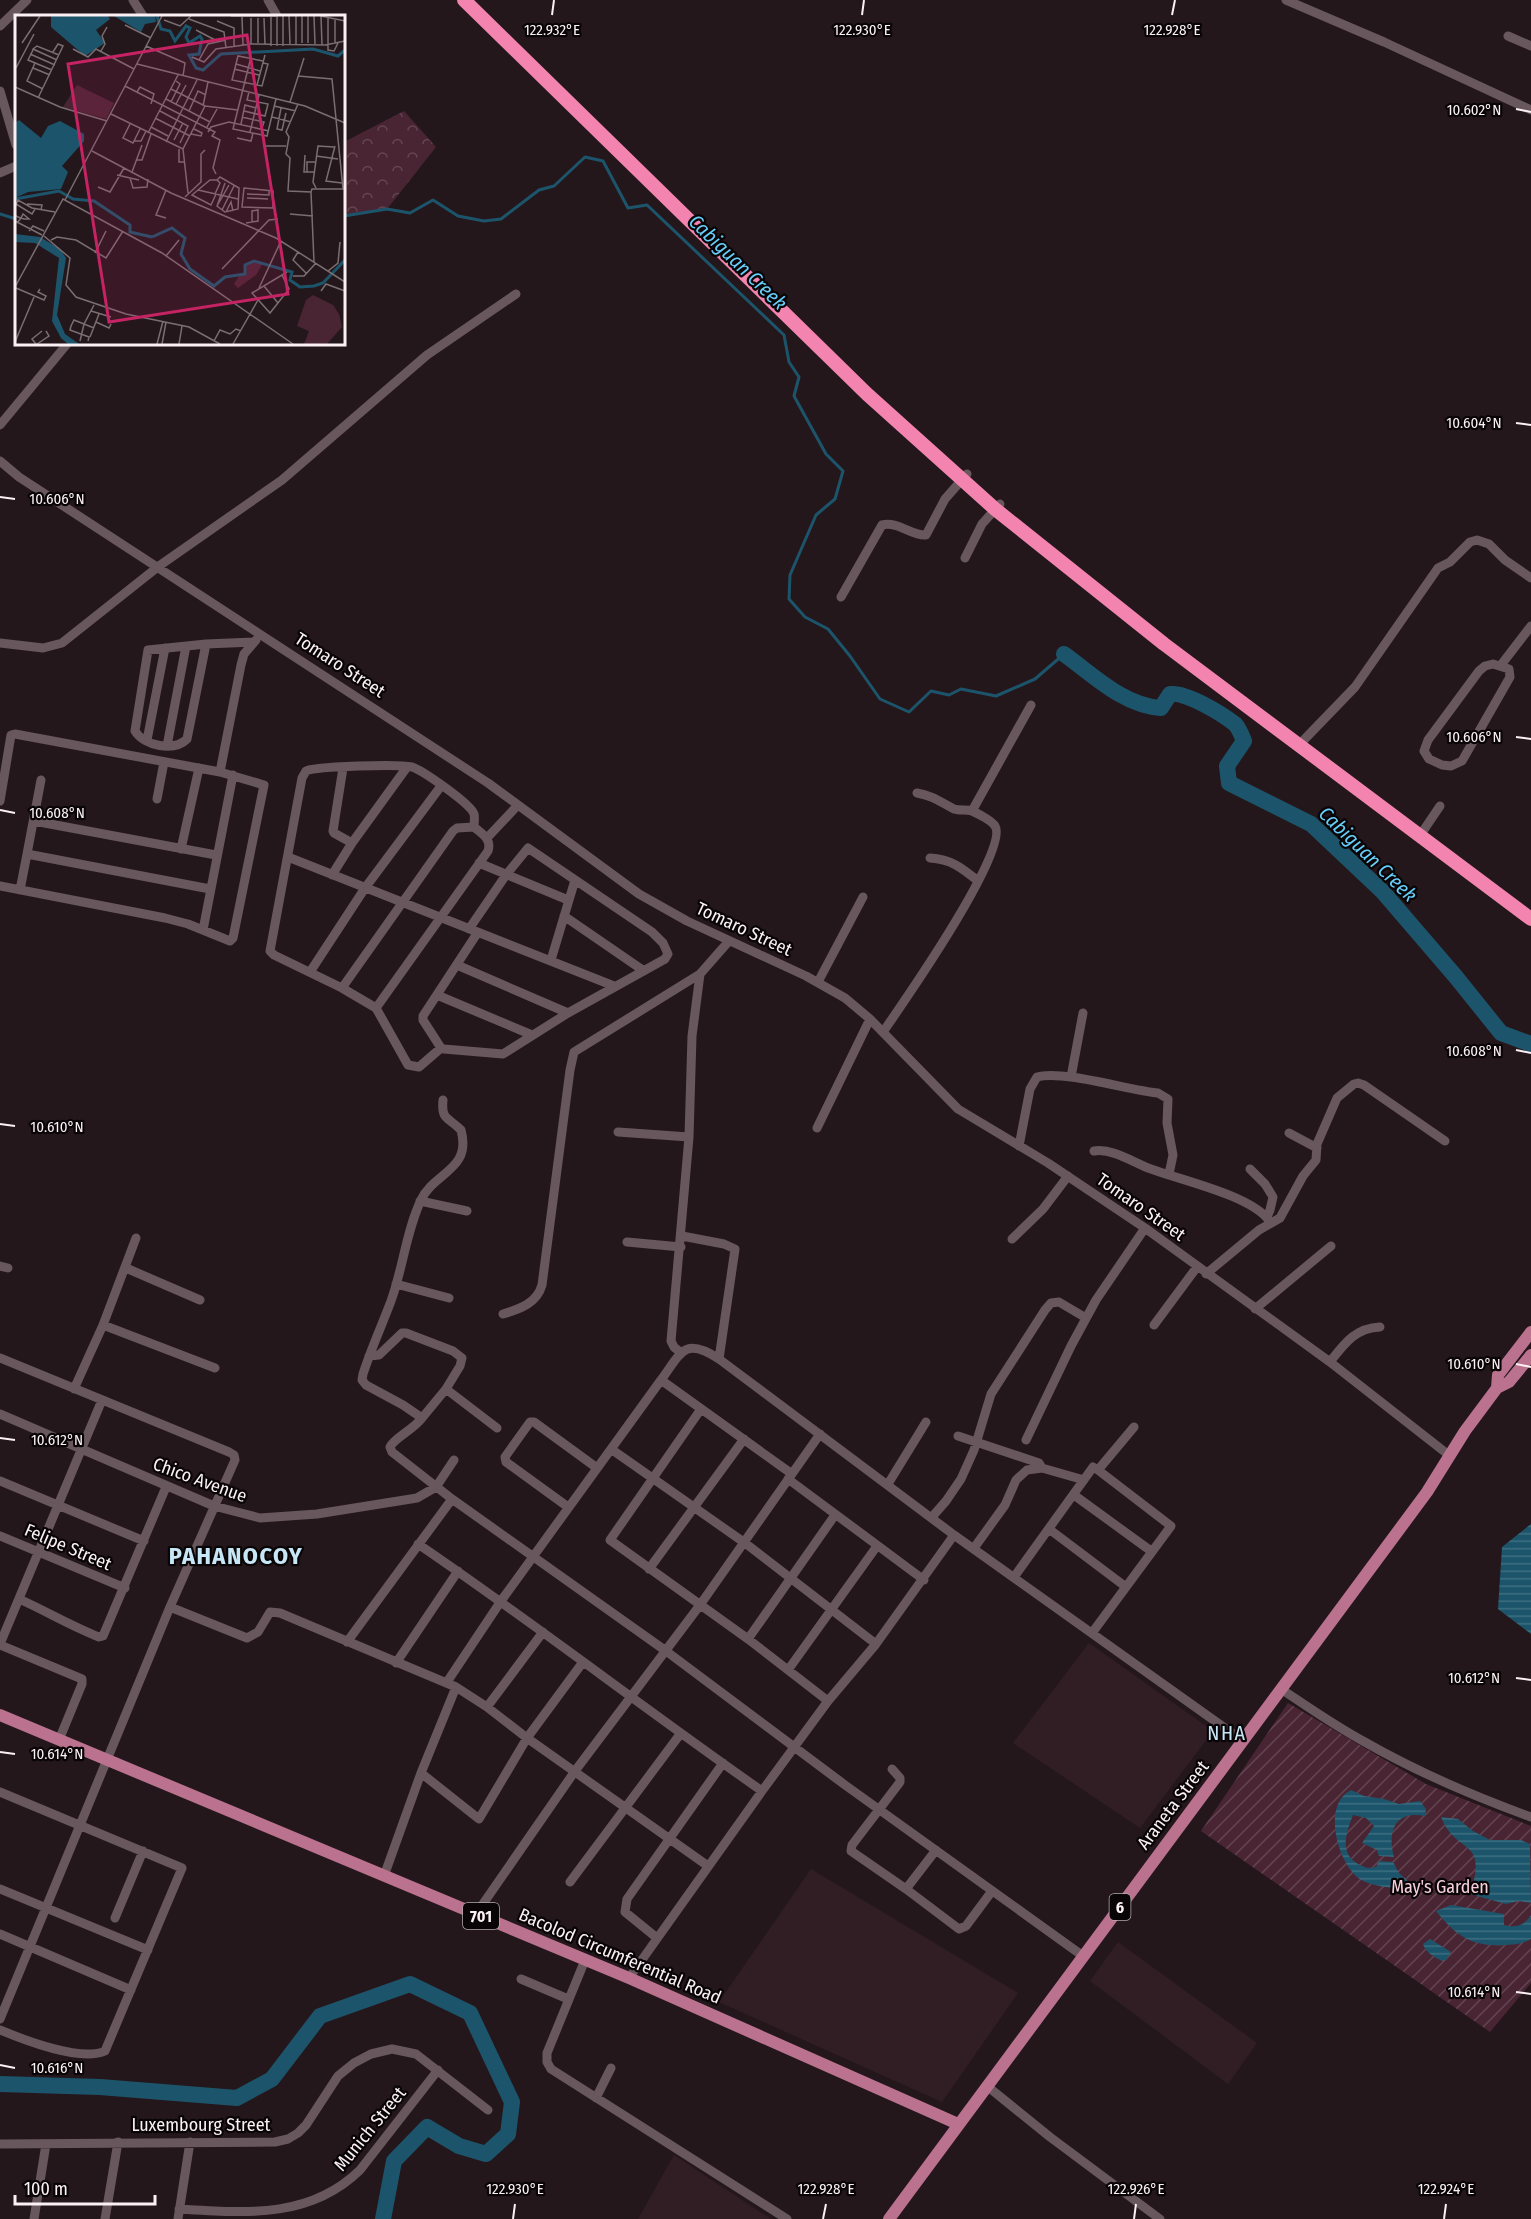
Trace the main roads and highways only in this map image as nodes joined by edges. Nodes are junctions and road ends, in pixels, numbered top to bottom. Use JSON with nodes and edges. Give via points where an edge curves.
{"nodes":[{"id":1,"x":464,"y":0,"type":"edge"},
{"id":2,"x":474,"y":0,"type":"edge"},
{"id":3,"x":734,"y":259,"type":"junction"},
{"id":4,"x":1421,"y":834,"type":"junction"},
{"id":5,"x":1531,"y":910,"type":"edge"},
{"id":6,"x":1531,"y":919,"type":"edge"},
{"id":7,"x":1531,"y":1332,"type":"edge"},
{"id":8,"x":1531,"y":1355,"type":"edge"},
{"id":9,"x":1497,"y":1388,"type":"junction"},
{"id":10,"x":0,"y":1715,"type":"edge"},
{"id":11,"x":958,"y":2124,"type":"junction"},
{"id":12,"x":889,"y":2219,"type":"edge"}],
"edges":[{"from":1,"to":3,"type":"highway"},
{"from":2,"to":3,"type":"highway"},
{"from":3,"to":4,"type":"highway","via":[[867,394],[997,506],[1164,644]]},
{"from":4,"to":5,"type":"highway"},
{"from":4,"to":6,"type":"highway"},
{"from":7,"to":9,"type":"main road","name":"Araneta Street","number":"6","via":[[1498,1375]]},
{"from":8,"to":9,"type":"main road","name":"Araneta Street","number":"6","via":[[1509,1382]]},
{"from":9,"to":11,"type":"main road","name":"Araneta Street","number":"6","via":[[1427,1492]]},
{"from":10,"to":11,"type":"main road","name":"Bacolod Circumferential Road","number":"701","via":[[629,1978]]},
{"from":11,"to":12,"type":"main road","number":"6"}]}
